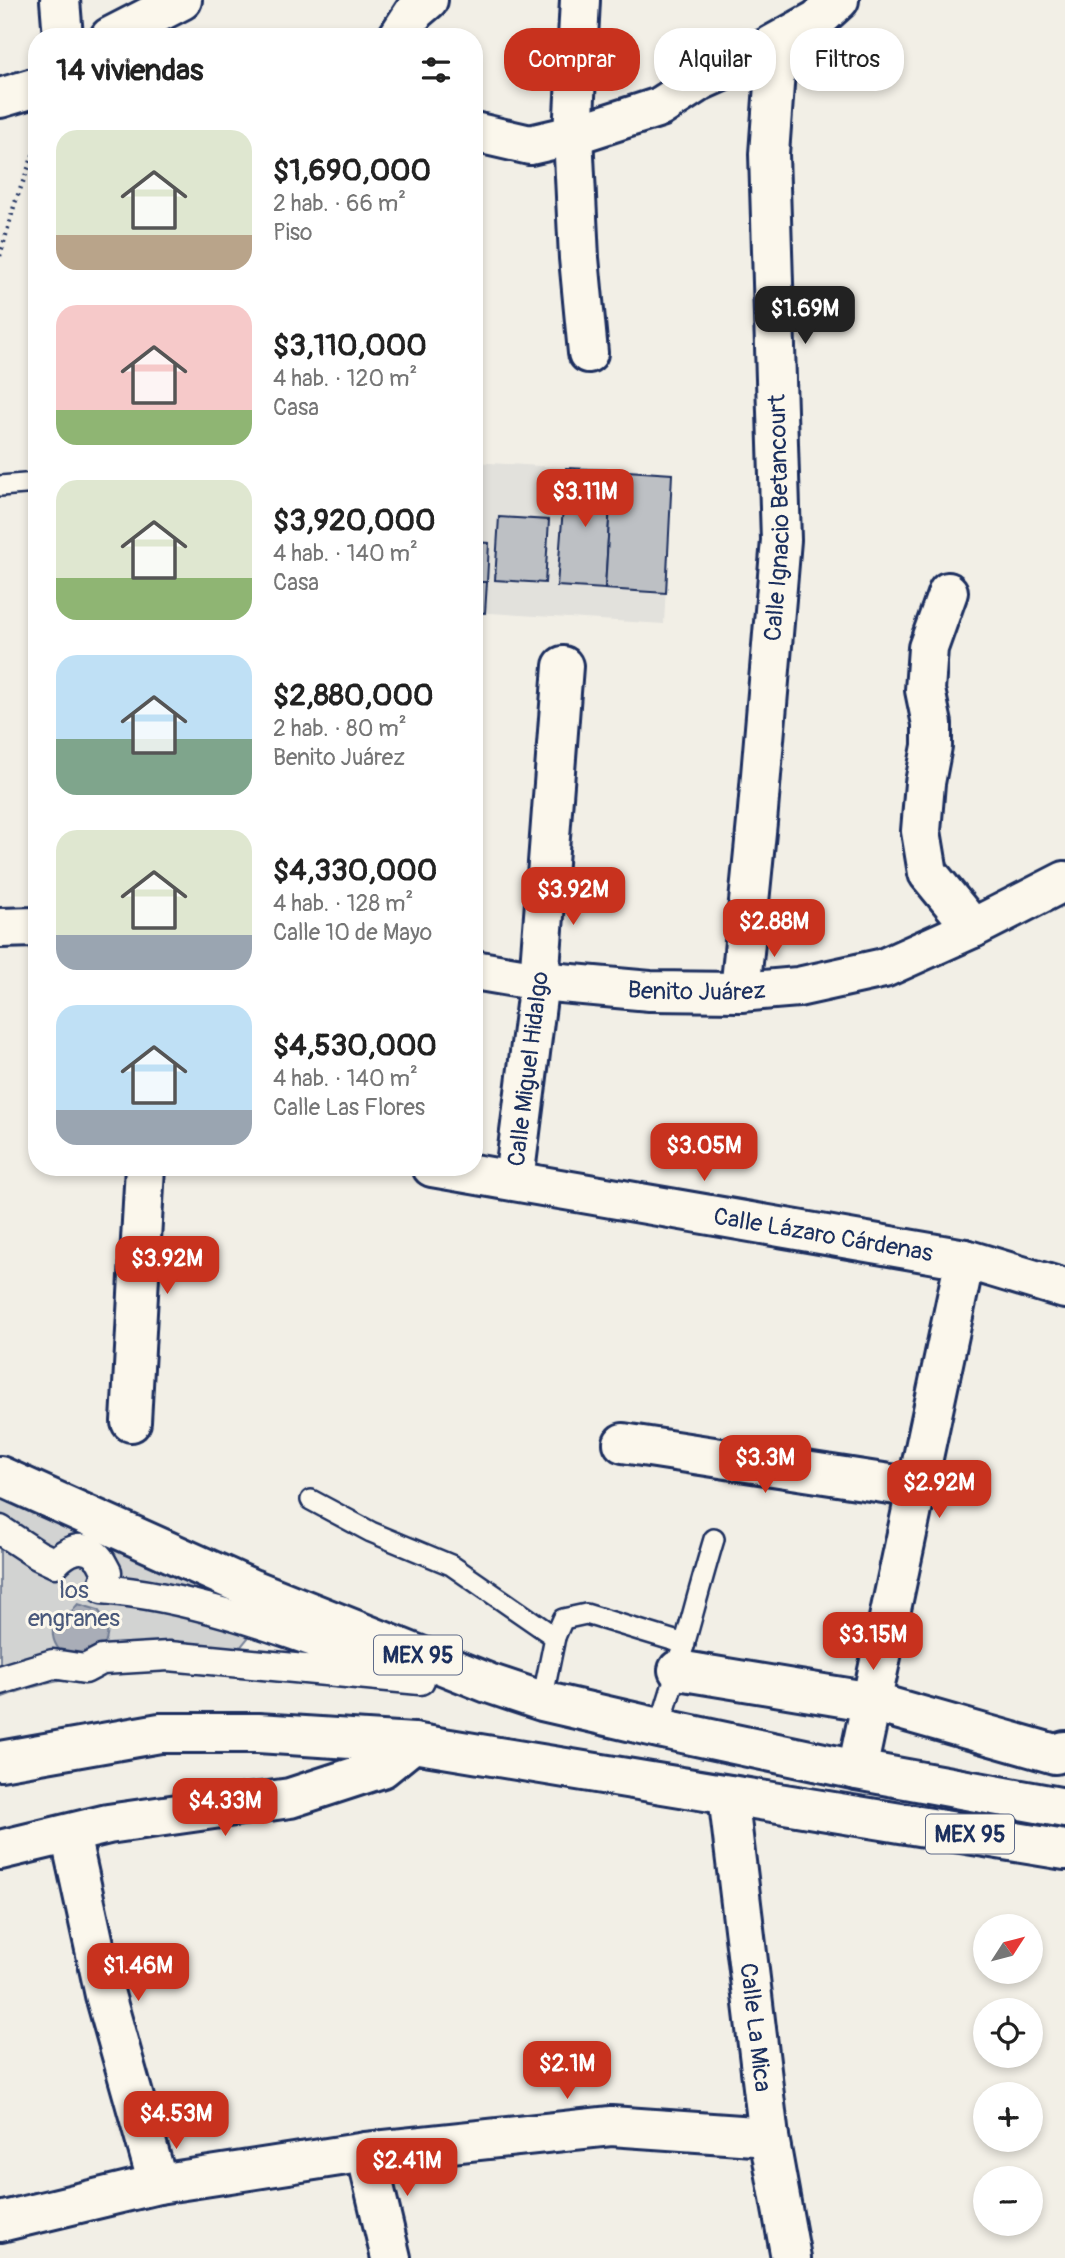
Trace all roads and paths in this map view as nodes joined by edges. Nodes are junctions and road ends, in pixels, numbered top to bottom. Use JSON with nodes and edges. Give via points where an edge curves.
{"nodes":[{"id":1,"x":60,"y":0,"type":"edge"},
{"id":2,"x":182,"y":0,"type":"edge"},
{"id":3,"x":428,"y":0,"type":"edge"},
{"id":4,"x":580,"y":0,"type":"edge"},
{"id":5,"x":839,"y":0,"type":"edge"},
{"id":6,"x":62,"y":28,"type":"edge"},
{"id":7,"x":128,"y":28,"type":"edge"},
{"id":8,"x":404,"y":28,"type":"edge"},
{"id":9,"x":777,"y":43,"type":"junction"},
{"id":10,"x":28,"y":90,"type":"edge"},
{"id":11,"x":0,"y":98,"type":"edge"},
{"id":12,"x":483,"y":134,"type":"edge"},
{"id":13,"x":573,"y":135,"type":"junction"},
{"id":14,"x":28,"y":169,"type":"edge"},
{"id":15,"x":0,"y":256,"type":"edge"},
{"id":16,"x":588,"y":352,"type":"dead end"},
{"id":17,"x":28,"y":484,"type":"edge"},
{"id":18,"x":0,"y":486,"type":"edge"},
{"id":19,"x":948,"y":592,"type":"dead end"},
{"id":20,"x":563,"y":666,"type":"dead end"},
{"id":21,"x":1065,"y":881,"type":"edge"},
{"id":22,"x":28,"y":927,"type":"edge"},
{"id":23,"x":0,"y":928,"type":"edge"},
{"id":24,"x":973,"y":928,"type":"junction"},
{"id":25,"x":483,"y":972,"type":"edge"},
{"id":26,"x":539,"y":981,"type":"junction"},
{"id":27,"x":740,"y":992,"type":"junction"},
{"id":28,"x":483,"y":1175,"type":"edge"},
{"id":29,"x":145,"y":1176,"type":"edge"},
{"id":30,"x":514,"y":1180,"type":"junction"},
{"id":31,"x":965,"y":1258,"type":"junction"},
{"id":32,"x":1065,"y":1289,"type":"edge"},
{"id":33,"x":131,"y":1422,"type":"dead end"},
{"id":34,"x":623,"y":1443,"type":"dead end"},
{"id":35,"x":0,"y":1476,"type":"edge"},
{"id":36,"x":915,"y":1489,"type":"junction"},
{"id":37,"x":311,"y":1500,"type":"dead end"},
{"id":38,"x":0,"y":1530,"type":"edge"},
{"id":39,"x":713,"y":1539,"type":"dead end"},
{"id":40,"x":555,"y":1637,"type":"junction"},
{"id":41,"x":682,"y":1657,"type":"junction"},
{"id":42,"x":0,"y":1680,"type":"edge"},
{"id":43,"x":542,"y":1701,"type":"junction"},
{"id":44,"x":872,"y":1702,"type":"junction"},
{"id":45,"x":659,"y":1728,"type":"junction"},
{"id":46,"x":413,"y":1743,"type":"junction"},
{"id":47,"x":1065,"y":1751,"type":"edge"},
{"id":48,"x":0,"y":1761,"type":"edge"},
{"id":49,"x":857,"y":1770,"type":"junction"},
{"id":50,"x":728,"y":1795,"type":"junction"},
{"id":51,"x":1065,"y":1808,"type":"edge"},
{"id":52,"x":69,"y":1834,"type":"junction"},
{"id":53,"x":0,"y":1850,"type":"edge"},
{"id":54,"x":1065,"y":1850,"type":"edge"},
{"id":55,"x":769,"y":2137,"type":"junction"},
{"id":56,"x":366,"y":2152,"type":"junction"},
{"id":57,"x":158,"y":2183,"type":"junction"},
{"id":58,"x":0,"y":2222,"type":"edge"},
{"id":59,"x":391,"y":2258,"type":"edge"},
{"id":60,"x":791,"y":2258,"type":"edge"}],
"edges":[{"from":1,"to":6,"type":"main road"},
{"from":2,"to":7,"type":"main road"},
{"from":3,"to":8,"type":"main road"},
{"from":4,"to":13,"type":"main road"},
{"from":5,"to":9,"type":"main road","via":[[817,20]]},
{"from":9,"to":13,"type":"main road","via":[[700,81],[660,107]]},
{"from":9,"to":27,"type":"main road","name":"Calle Ignacio Betancourt","via":[[769,153],[781,540]]},
{"from":10,"to":11,"type":"main road"},
{"from":12,"to":13,"type":"main road","via":[[530,145]]},
{"from":13,"to":16,"type":"main road"},
{"from":14,"to":15,"type":"path"},
{"from":17,"to":18,"type":"lane"},
{"from":19,"to":24,"type":"main road","via":[[928,648],[925,690],[932,746],[921,831],[928,873]]},
{"from":20,"to":26,"type":"main road","name":"Calle Miguel Hidalgo"},
{"from":21,"to":24,"type":"main road","name":"Benito Juárez"},
{"from":22,"to":23,"type":"main road"},
{"from":24,"to":27,"type":"main road","name":"Benito Juárez","via":[[884,968],[798,987]]},
{"from":25,"to":26,"type":"main road","name":"Benito Juárez"},
{"from":26,"to":27,"type":"main road","name":"Benito Juárez","via":[[650,991]]},
{"from":26,"to":30,"type":"main road","name":"Calle Miguel Hidalgo"},
{"from":28,"to":30,"type":"main road","name":"Calle Lázaro Cárdenas"},
{"from":29,"to":33,"type":"main road"},
{"from":30,"to":31,"type":"main road","name":"Calle Lázaro Cárdenas"},
{"from":31,"to":32,"type":"main road","name":"Calle Lázaro Cárdenas"},
{"from":31,"to":36,"type":"main road","name":"Calle Lázaro Cárdenas"},
{"from":34,"to":36,"type":"main road"},
{"from":35,"to":43,"type":"main road","number":"MEX 95","via":[[252,1589]]},
{"from":36,"to":44,"type":"main road","name":"Calle Lázaro Cárdenas"},
{"from":37,"to":40,"type":"lane","via":[[371,1532],[452,1565]]},
{"from":38,"to":42,"type":"street","via":[[55,1563],[65,1552],[81,1549],[97,1555],[107,1572],[102,1590],[209,1607],[420,1680],[169,1656],[102,1660],[85,1669],[53,1664]]},
{"from":39,"to":41,"type":"lane"},
{"from":40,"to":41,"type":"lane","via":[[564,1619],[586,1614]]},
{"from":40,"to":43,"type":"lane"},
{"from":41,"to":44,"type":"main road"},
{"from":41,"to":45,"type":"lane"},
{"from":43,"to":45,"type":"main road","number":"MEX 95"},
{"from":44,"to":47,"type":"main road","via":[[1055,1754]]},
{"from":44,"to":49,"type":"main road","name":"Calle Lázaro Cárdenas"},
{"from":45,"to":49,"type":"main road","number":"MEX 95"},
{"from":46,"to":48,"type":"main road","number":"MEX 95","via":[[258,1733],[160,1733]]},
{"from":46,"to":50,"type":"main road","number":"MEX 95"},
{"from":46,"to":52,"type":"main road","via":[[382,1768],[290,1798],[108,1824]]},
{"from":49,"to":51,"type":"main road","number":"MEX 95"},
{"from":50,"to":54,"type":"main road","number":"MEX 95"},
{"from":50,"to":55,"type":"main road","name":"Calle La Mica"},
{"from":52,"to":53,"type":"main road"},
{"from":52,"to":57,"type":"main road","via":[[105,1995]]},
{"from":55,"to":56,"type":"main road","via":[[611,2126]]},
{"from":55,"to":60,"type":"main road","name":"Calle La Mica"},
{"from":56,"to":57,"type":"main road"},
{"from":56,"to":59,"type":"main road"},
{"from":57,"to":58,"type":"main road"}]}
